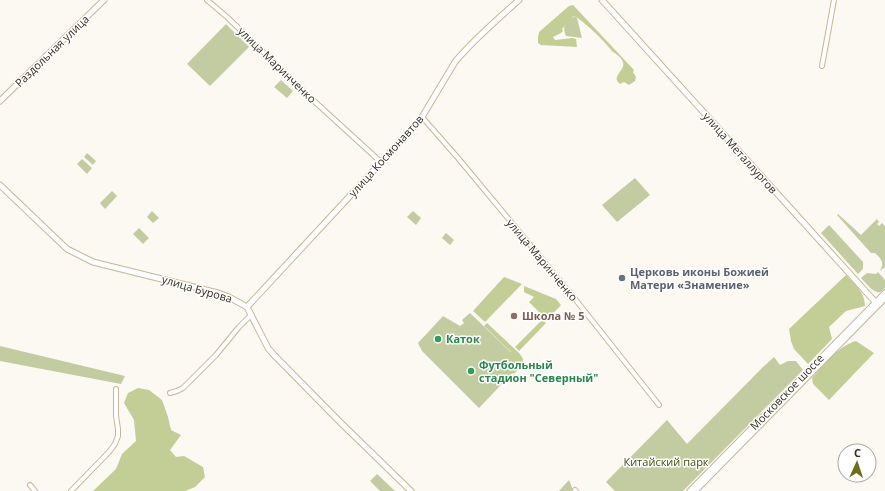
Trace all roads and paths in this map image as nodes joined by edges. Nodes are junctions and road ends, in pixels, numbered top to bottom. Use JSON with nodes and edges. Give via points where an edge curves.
{"nodes":[{"id":1,"x":104,"y":0,"type":"edge"},
{"id":2,"x":207,"y":0,"type":"edge"},
{"id":3,"x":519,"y":0,"type":"edge"},
{"id":4,"x":602,"y":0,"type":"edge"},
{"id":5,"x":834,"y":0,"type":"edge"},
{"id":6,"x":822,"y":66,"type":"dead end"},
{"id":7,"x":0,"y":101,"type":"edge"},
{"id":8,"x":422,"y":117,"type":"junction"},
{"id":9,"x":382,"y":162,"type":"junction"},
{"id":10,"x":0,"y":184,"type":"edge"},
{"id":11,"x":884,"y":296,"type":"edge"},
{"id":12,"x":877,"y":304,"type":"junction"},
{"id":13,"x":247,"y":307,"type":"junction"},
{"id":14,"x":251,"y":315,"type":"junction"},
{"id":15,"x":116,"y":389,"type":"dead end"},
{"id":16,"x":170,"y":393,"type":"dead end"},
{"id":17,"x":659,"y":405,"type":"dead end"},
{"id":18,"x":30,"y":485,"type":"dead end"},
{"id":19,"x":34,"y":491,"type":"edge"},
{"id":20,"x":71,"y":491,"type":"edge"},
{"id":21,"x":411,"y":491,"type":"edge"},
{"id":22,"x":690,"y":491,"type":"edge"},
{"id":23,"x":695,"y":491,"type":"edge"}],
"edges":[{"from":1,"to":7,"type":"main road","name":"Раздольная улица"},
{"from":2,"to":9,"type":"street","name":"улица Маринченко"},
{"from":3,"to":8,"type":"main road","name":"улица Космонавтов","via":[[455,62]]},
{"from":4,"to":12,"type":"main road","name":"улица Металлургов"},
{"from":5,"to":6,"type":"street"},
{"from":8,"to":9,"type":"main road","name":"улица Космонавтов"},
{"from":8,"to":17,"type":"street","name":"улица Маринченко","via":[[570,293]]},
{"from":9,"to":13,"type":"main road","name":"улица Космонавтов"},
{"from":10,"to":13,"type":"main road","name":"улица Бурова","via":[[67,249],[93,262],[218,293]]},
{"from":11,"to":12,"type":"main road","name":"Московское шоссе"},
{"from":12,"to":22,"type":"main road","name":"Московское шоссе"},
{"from":12,"to":23,"type":"main road","name":"Московское шоссе"},
{"from":13,"to":14,"type":"main road"},
{"from":14,"to":16,"type":"street","via":[[183,388]]},
{"from":14,"to":21,"type":"main road","via":[[274,355]]},
{"from":15,"to":20,"type":"street","via":[[118,436],[115,444]]},
{"from":18,"to":19,"type":"street"}]}
